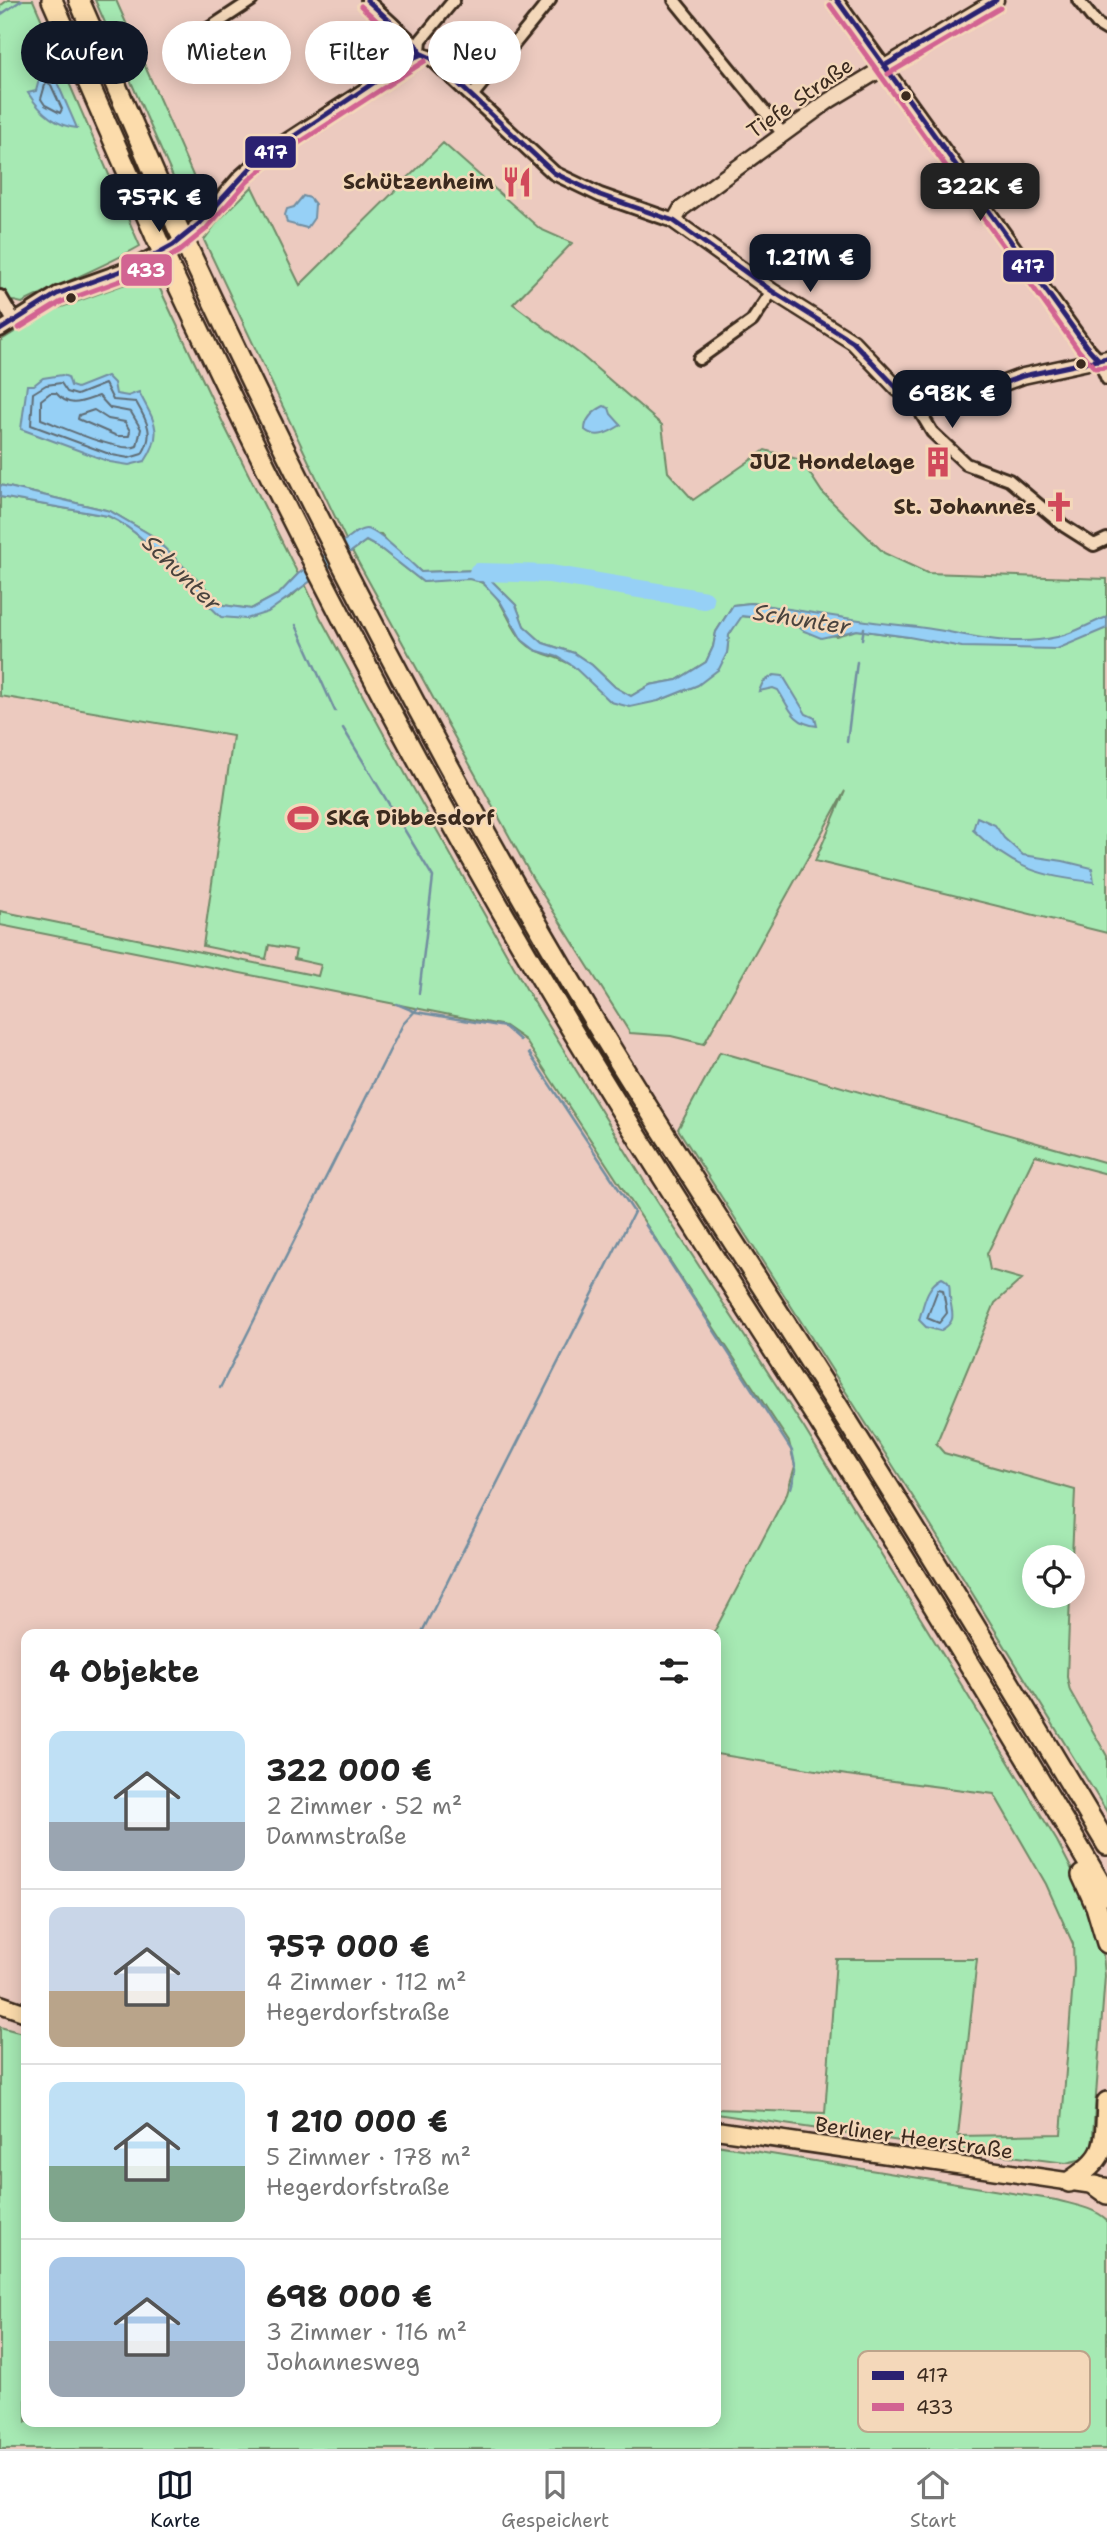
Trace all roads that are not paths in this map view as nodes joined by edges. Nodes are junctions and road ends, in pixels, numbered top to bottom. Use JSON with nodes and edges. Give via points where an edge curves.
{"nodes":[{"id":1,"x":52,"y":0,"type":"edge"},
{"id":2,"x":79,"y":0,"type":"edge"},
{"id":3,"x":252,"y":0,"type":"edge"},
{"id":4,"x":367,"y":0,"type":"edge"},
{"id":5,"x":454,"y":0,"type":"edge"},
{"id":6,"x":550,"y":0,"type":"edge"},
{"id":7,"x":674,"y":0,"type":"edge"},
{"id":8,"x":837,"y":0,"type":"edge"},
{"id":9,"x":996,"y":0,"type":"edge"},
{"id":10,"x":1078,"y":0,"type":"edge"},
{"id":11,"x":220,"y":21,"type":"edge"},
{"id":12,"x":1107,"y":30,"type":"edge"},
{"id":13,"x":420,"y":54,"type":"junction"},
{"id":14,"x":884,"y":66,"type":"junction"},
{"id":15,"x":471,"y":96,"type":"junction"},
{"id":16,"x":783,"y":134,"type":"junction"},
{"id":17,"x":674,"y":220,"type":"junction"},
{"id":18,"x":772,"y":291,"type":"junction"},
{"id":19,"x":0,"y":298,"type":"edge"},
{"id":20,"x":14,"y":321,"type":"junction"},
{"id":21,"x":0,"y":330,"type":"edge"},
{"id":22,"x":699,"y":359,"type":"dead end"},
{"id":23,"x":1103,"y":359,"type":"edge"},
{"id":24,"x":1107,"y":379,"type":"edge"},
{"id":25,"x":926,"y":401,"type":"junction"},
{"id":26,"x":1107,"y":539,"type":"edge"},
{"id":27,"x":1061,"y":1816,"type":"junction"},
{"id":28,"x":1107,"y":1845,"type":"edge"},
{"id":29,"x":1107,"y":1895,"type":"edge"},
{"id":30,"x":1107,"y":1943,"type":"edge"},
{"id":31,"x":0,"y":2004,"type":"edge"},
{"id":32,"x":21,"y":2011,"type":"edge"},
{"id":33,"x":1107,"y":2102,"type":"edge"},
{"id":34,"x":721,"y":2131,"type":"edge"},
{"id":35,"x":1069,"y":2182,"type":"junction"},
{"id":36,"x":1103,"y":2189,"type":"edge"}],
"edges":[{"from":1,"to":27,"type":"highway","bridge":true,"via":[[169,266],[363,663],[558,1008]]},
{"from":2,"to":28,"type":"highway","bridge":true,"via":[[177,226],[273,430],[477,816],[595,1021]]},
{"from":3,"to":11,"type":"street"},
{"from":4,"to":13,"type":"street"},
{"from":5,"to":13,"type":"street","via":[[421,40]]},
{"from":6,"to":15,"type":"street"},
{"from":7,"to":16,"type":"street"},
{"from":8,"to":14,"type":"street"},
{"from":9,"to":14,"type":"main road","name":"Tiefe Straße"},
{"from":10,"to":12,"type":"street"},
{"from":13,"to":15,"type":"street","via":[[431,58]]},
{"from":13,"to":20,"type":"street","via":[[257,161],[199,224],[173,245],[135,266],[57,294]]},
{"from":14,"to":16,"type":"main road","name":"Tiefe Straße"},
{"from":14,"to":23,"type":"street","via":[[1086,346]]},
{"from":15,"to":17,"type":"street","via":[[554,173],[600,195]]},
{"from":16,"to":17,"type":"main road","name":"Tiefe Straße","via":[[681,209]]},
{"from":17,"to":18,"type":"main road"},
{"from":18,"to":22,"type":"street","via":[[752,321]]},
{"from":18,"to":25,"type":"main road","via":[[853,342],[898,389]]},
{"from":19,"to":20,"type":"street"},
{"from":20,"to":21,"type":"street"},
{"from":23,"to":24,"type":"street"},
{"from":23,"to":25,"type":"main road","via":[[1023,376],[958,400]]},
{"from":25,"to":26,"type":"street","via":[[922,415],[932,432],[965,464],[1009,480],[1094,545]]},
{"from":27,"to":29,"type":"highway"},
{"from":27,"to":30,"type":"highway","via":[[1064,1841],[1089,1888]]},
{"from":31,"to":32,"type":"main road"},
{"from":33,"to":35,"type":"highway","via":[[1100,2161]]},
{"from":34,"to":35,"type":"main road","name":"Berliner Heerstraße"},
{"from":35,"to":36,"type":"main road","name":"Berliner Heerstraße"}]}
